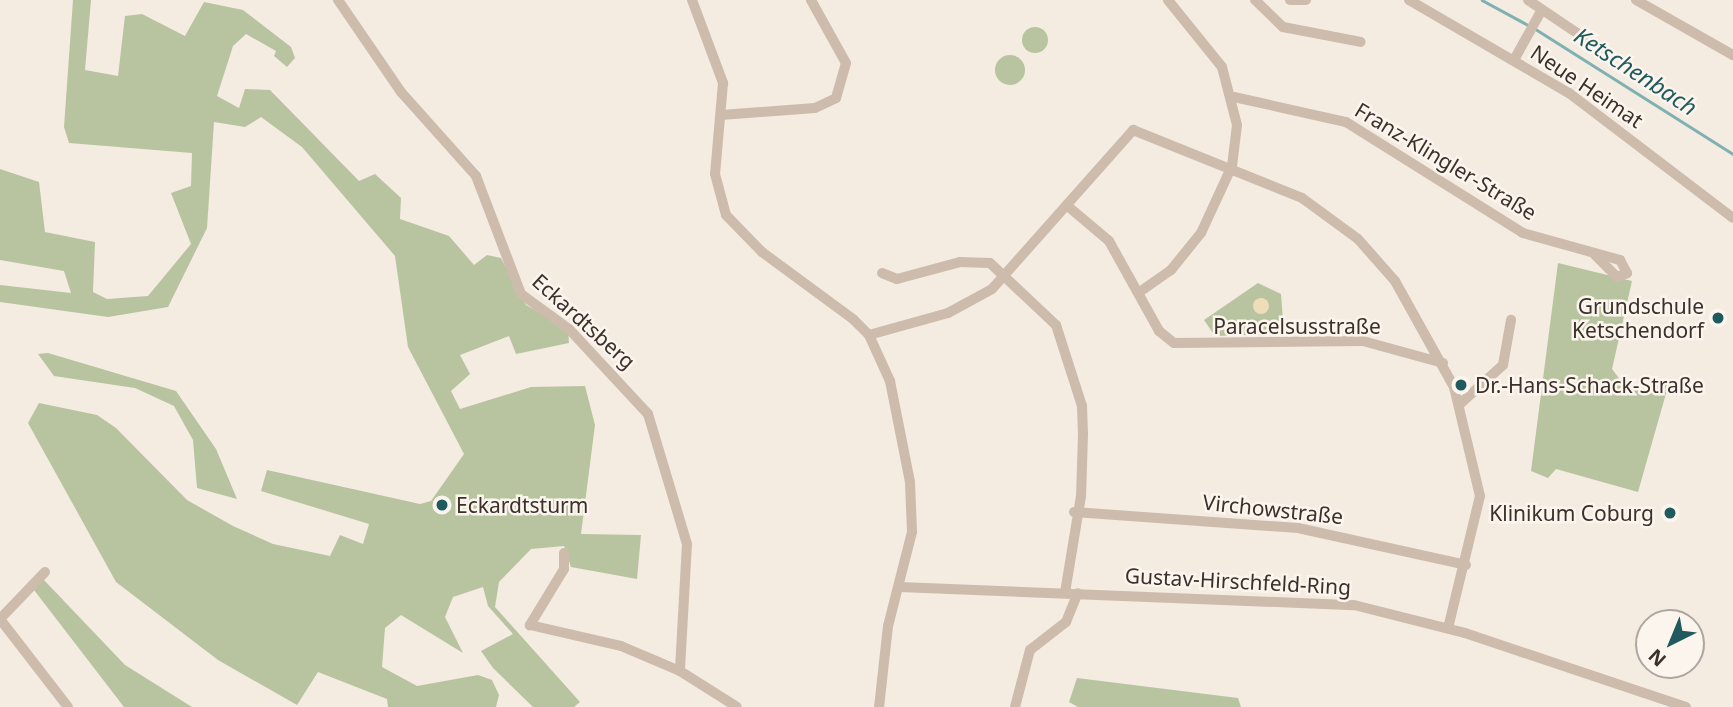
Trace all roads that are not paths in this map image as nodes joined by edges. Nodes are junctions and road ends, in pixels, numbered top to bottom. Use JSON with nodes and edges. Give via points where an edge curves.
{"nodes":[{"id":1,"x":338,"y":0,"type":"edge"},
{"id":2,"x":692,"y":0,"type":"edge"},
{"id":3,"x":811,"y":0,"type":"edge"},
{"id":4,"x":1168,"y":0,"type":"edge"},
{"id":5,"x":1255,"y":0,"type":"edge"},
{"id":6,"x":1290,"y":0,"type":"edge"},
{"id":7,"x":1306,"y":0,"type":"edge"},
{"id":8,"x":1409,"y":0,"type":"edge"},
{"id":9,"x":1528,"y":0,"type":"edge"},
{"id":10,"x":1636,"y":0,"type":"edge"},
{"id":11,"x":1538,"y":17,"type":"junction"},
{"id":12,"x":1361,"y":42,"type":"dead end"},
{"id":13,"x":1604,"y":51,"type":"dead end"},
{"id":14,"x":1733,"y":55,"type":"edge"},
{"id":15,"x":1514,"y":60,"type":"junction"},
{"id":16,"x":1234,"y":97,"type":"junction"},
{"id":17,"x":722,"y":115,"type":"junction"},
{"id":18,"x":1231,"y":166,"type":"junction"},
{"id":19,"x":1070,"y":208,"type":"junction"},
{"id":20,"x":1733,"y":218,"type":"edge"},
{"id":21,"x":1595,"y":255,"type":"dead end"},
{"id":22,"x":883,"y":273,"type":"dead end"},
{"id":23,"x":1007,"y":275,"type":"junction"},
{"id":24,"x":1141,"y":292,"type":"junction"},
{"id":25,"x":1511,"y":320,"type":"dead end"},
{"id":26,"x":869,"y":335,"type":"junction"},
{"id":27,"x":1430,"y":335,"type":"junction"},
{"id":28,"x":1413,"y":351,"type":"junction"},
{"id":29,"x":1443,"y":363,"type":"junction"},
{"id":30,"x":1460,"y":404,"type":"junction"},
{"id":31,"x":1074,"y":512,"type":"junction"},
{"id":32,"x":564,"y":553,"type":"dead end"},
{"id":33,"x":1465,"y":565,"type":"junction"},
{"id":34,"x":45,"y":572,"type":"dead end"},
{"id":35,"x":900,"y":587,"type":"junction"},
{"id":36,"x":1065,"y":593,"type":"junction"},
{"id":37,"x":1078,"y":593,"type":"junction"},
{"id":38,"x":0,"y":619,"type":"edge"},
{"id":39,"x":1448,"y":628,"type":"junction"},
{"id":40,"x":680,"y":671,"type":"junction"},
{"id":41,"x":68,"y":707,"type":"edge"},
{"id":42,"x":737,"y":707,"type":"edge"},
{"id":43,"x":879,"y":707,"type":"edge"},
{"id":44,"x":1015,"y":707,"type":"edge"},
{"id":45,"x":1686,"y":707,"type":"edge"}],
"edges":[{"from":1,"to":40,"type":"street","name":"Eckardtsberg","via":[[401,92],[476,176],[521,295],[569,329],[648,414],[687,544]]},
{"from":2,"to":17,"type":"street","via":[[718,57]]},
{"from":3,"to":17,"type":"street","via":[[846,63],[836,98],[815,108]]},
{"from":4,"to":16,"type":"street","via":[[1213,53]]},
{"from":5,"to":12,"type":"street","via":[[1283,27]]},
{"from":6,"to":7,"type":"street"},
{"from":8,"to":15,"type":"street","name":"Neue Heimat"},
{"from":9,"to":11,"type":"street"},
{"from":10,"to":14,"type":"street"},
{"from":11,"to":13,"type":"street"},
{"from":11,"to":15,"type":"street"},
{"from":15,"to":20,"type":"street","name":"Neue Heimat","via":[[1623,131]]},
{"from":16,"to":18,"type":"street"},
{"from":16,"to":21,"type":"street","name":"Franz-Klingler-Straße","via":[[1346,122],[1523,233]]},
{"from":17,"to":26,"type":"street","via":[[715,174],[733,225]]},
{"from":18,"to":19,"type":"street","via":[[1136,129],[1118,141]]},
{"from":18,"to":24,"type":"street","via":[[1194,244]]},
{"from":18,"to":27,"type":"street","via":[[1302,198],[1348,231],[1395,281]]},
{"from":19,"to":23,"type":"street"},
{"from":19,"to":24,"type":"street","via":[[1109,241]]},
{"from":22,"to":23,"type":"street","via":[[897,279],[976,260]]},
{"from":23,"to":26,"type":"street","via":[[968,305]]},
{"from":23,"to":31,"type":"street","via":[[1056,325],[1080,398],[1082,496]]},
{"from":24,"to":28,"type":"street","name":"Paracelsusstraße","via":[[1159,331],[1180,344],[1363,341]]},
{"from":25,"to":30,"type":"street","via":[[1503,365]]},
{"from":26,"to":35,"type":"street","via":[[890,381],[910,482],[912,532]]},
{"from":27,"to":28,"type":"street"},
{"from":27,"to":29,"type":"street"},
{"from":28,"to":29,"type":"street","name":"Paracelsusstraße"},
{"from":29,"to":30,"type":"street"},
{"from":30,"to":33,"type":"street","via":[[1480,496]]},
{"from":31,"to":33,"type":"street","name":"Virchowstraße","via":[[1298,527]]},
{"from":31,"to":36,"type":"street"},
{"from":32,"to":40,"type":"street","via":[[564,569],[530,625],[604,640]]},
{"from":33,"to":39,"type":"street"},
{"from":34,"to":38,"type":"street"},
{"from":35,"to":36,"type":"street","name":"Gustav-Hirschfeld-Ring"},
{"from":35,"to":43,"type":"street"},
{"from":36,"to":37,"type":"street","name":"Gustav-Hirschfeld-Ring"},
{"from":37,"to":39,"type":"street","name":"Gustav-Hirschfeld-Ring","via":[[1333,602]]},
{"from":37,"to":44,"type":"street","via":[[1066,622],[1030,650]]},
{"from":38,"to":41,"type":"street"},
{"from":39,"to":45,"type":"street","name":"Gustav-Hirschfeld-Ring"},
{"from":40,"to":42,"type":"street"}]}
